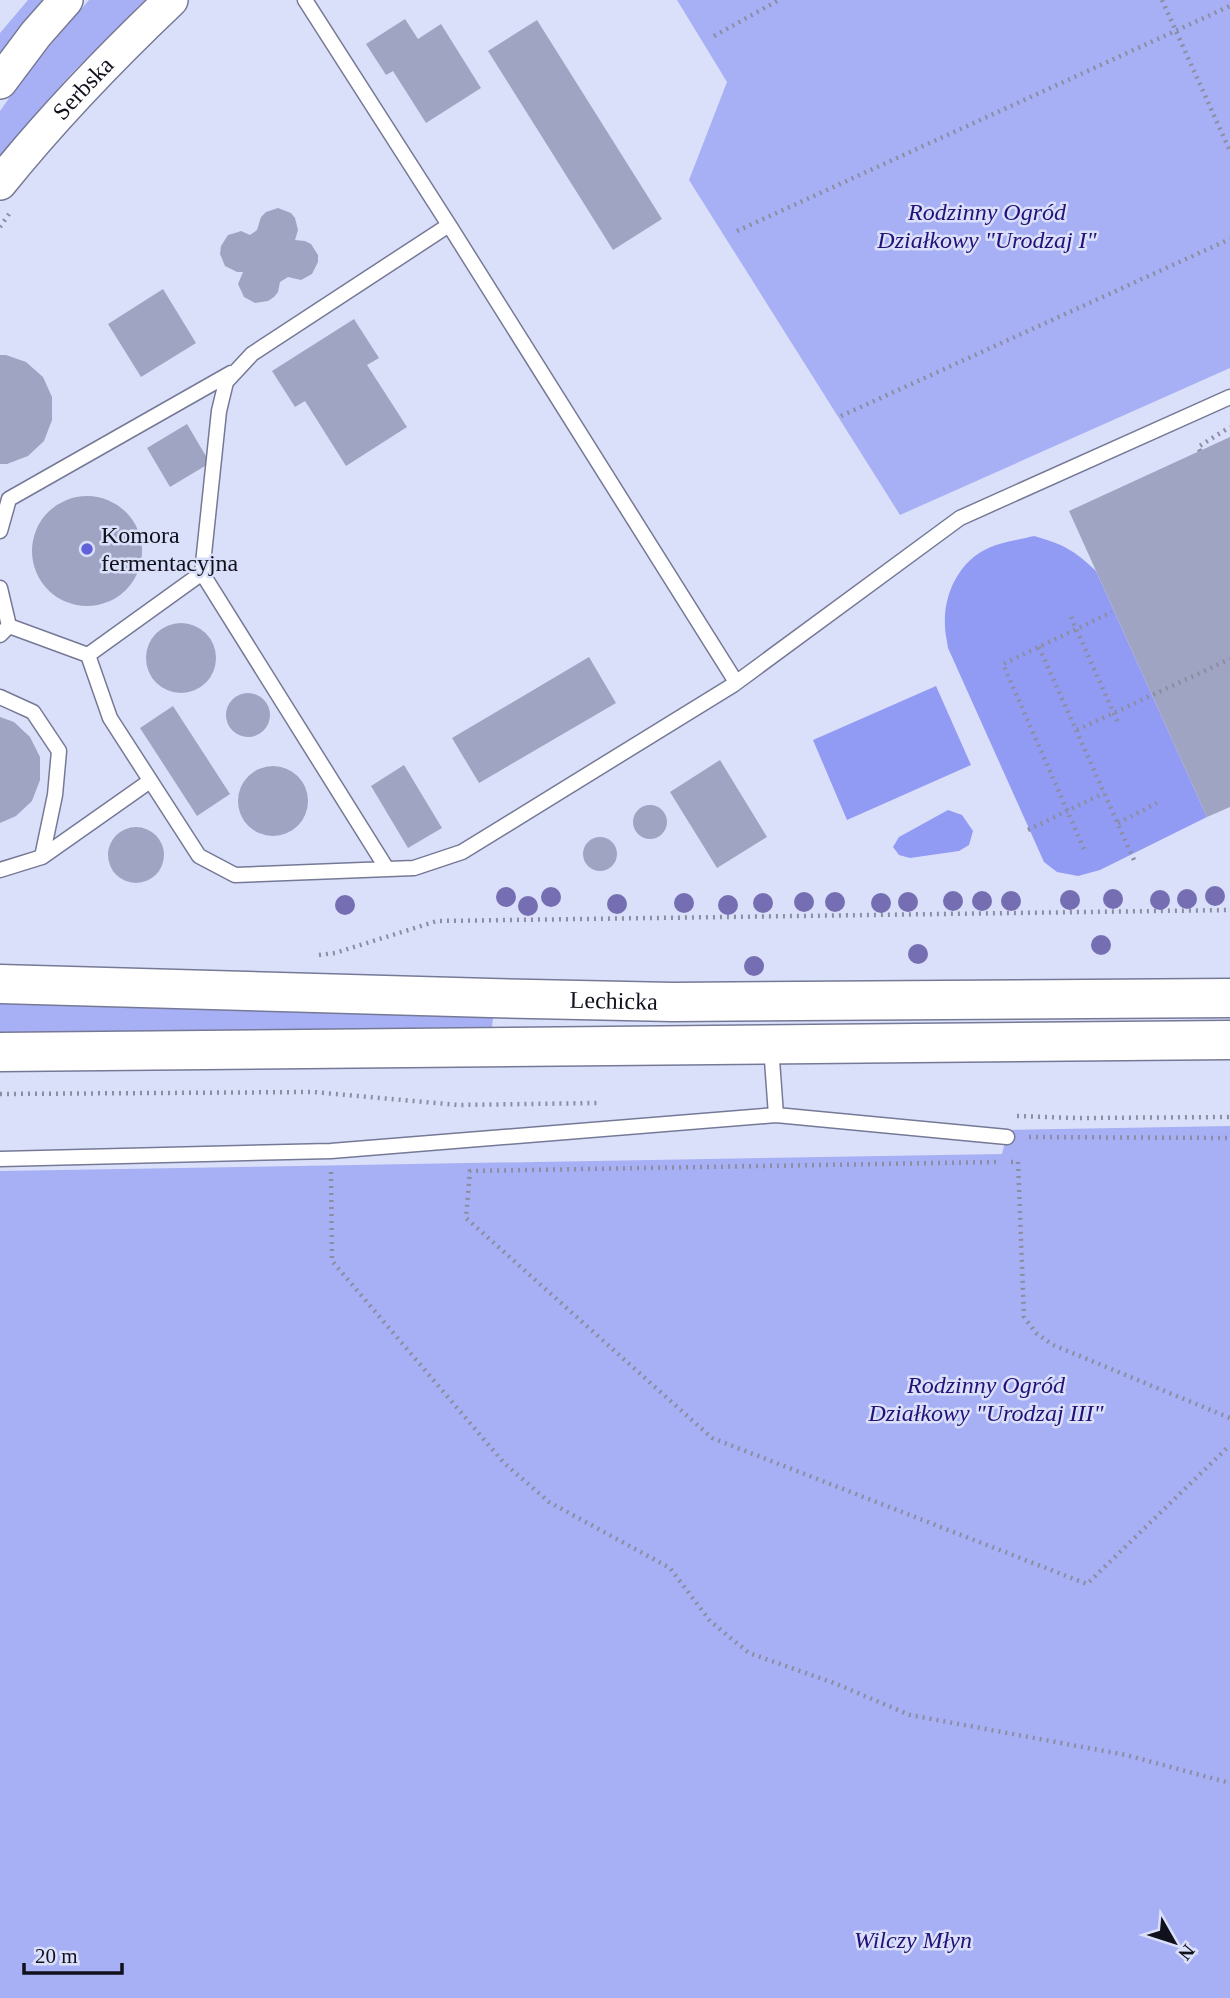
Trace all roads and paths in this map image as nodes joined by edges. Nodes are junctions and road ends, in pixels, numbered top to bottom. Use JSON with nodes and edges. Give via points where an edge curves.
{"nodes":[{"id":1,"x":66,"y":0,"type":"edge"},
{"id":2,"x":172,"y":0,"type":"edge"},
{"id":3,"x":305,"y":0,"type":"edge"},
{"id":4,"x":779,"y":0,"type":"edge"},
{"id":5,"x":1162,"y":0,"type":"edge"},
{"id":6,"x":1230,"y":6,"type":"edge"},
{"id":7,"x":1175,"y":31,"type":"junction"},
{"id":8,"x":714,"y":36,"type":"dead end"},
{"id":9,"x":0,"y":82,"type":"edge"},
{"id":10,"x":1230,"y":152,"type":"edge"},
{"id":11,"x":0,"y":183,"type":"edge"},
{"id":12,"x":449,"y":225,"type":"junction"},
{"id":13,"x":737,"y":231,"type":"dead end"},
{"id":14,"x":1230,"y":239,"type":"edge"},
{"id":15,"x":239,"y":368,"type":"junction"},
{"id":16,"x":1230,"y":397,"type":"edge"},
{"id":17,"x":841,"y":416,"type":"dead end"},
{"id":18,"x":1230,"y":427,"type":"edge"},
{"id":19,"x":1200,"y":451,"type":"dead end"},
{"id":20,"x":0,"y":531,"type":"edge"},
{"id":21,"x":202,"y":573,"type":"junction"},
{"id":22,"x":0,"y":588,"type":"edge"},
{"id":23,"x":1112,"y":612,"type":"dead end"},
{"id":24,"x":1071,"y":617,"type":"dead end"},
{"id":25,"x":1077,"y":629,"type":"junction"},
{"id":26,"x":4,"y":631,"type":"edge"},
{"id":27,"x":1039,"y":647,"type":"junction"},
{"id":28,"x":88,"y":655,"type":"junction"},
{"id":29,"x":1230,"y":659,"type":"edge"},
{"id":30,"x":736,"y":682,"type":"junction"},
{"id":31,"x":0,"y":697,"type":"edge"},
{"id":32,"x":1113,"y":713,"type":"junction"},
{"id":33,"x":1119,"y":725,"type":"dead end"},
{"id":34,"x":1077,"y":730,"type":"junction"},
{"id":35,"x":150,"y":781,"type":"junction"},
{"id":36,"x":1104,"y":793,"type":"junction"},
{"id":37,"x":1157,"y":803,"type":"dead end"},
{"id":38,"x":1067,"y":811,"type":"junction"},
{"id":39,"x":1118,"y":823,"type":"junction"},
{"id":40,"x":1028,"y":830,"type":"dead end"},
{"id":41,"x":1084,"y":849,"type":"dead end"},
{"id":42,"x":42,"y":857,"type":"junction"},
{"id":43,"x":1135,"y":860,"type":"dead end"},
{"id":44,"x":387,"y":869,"type":"junction"},
{"id":45,"x":0,"y":870,"type":"edge"},
{"id":46,"x":1230,"y":910,"type":"edge"},
{"id":47,"x":309,"y":956,"type":"dead end"},
{"id":48,"x":0,"y":984,"type":"edge"},
{"id":49,"x":1230,"y":998,"type":"edge"},
{"id":50,"x":1230,"y":1040,"type":"edge"},
{"id":51,"x":771,"y":1045,"type":"junction"},
{"id":52,"x":0,"y":1052,"type":"edge"},
{"id":53,"x":776,"y":1115,"type":"junction"},
{"id":54,"x":1007,"y":1137,"type":"joint"},
{"id":55,"x":1230,"y":1138,"type":"edge"},
{"id":56,"x":331,"y":1151,"type":"junction"},
{"id":57,"x":0,"y":1159,"type":"edge"},
{"id":58,"x":1230,"y":1418,"type":"edge"},
{"id":59,"x":1230,"y":1446,"type":"edge"},
{"id":60,"x":1230,"y":1783,"type":"edge"}],
"edges":[{"from":1,"to":9,"type":"street"},
{"from":2,"to":11,"type":"street","name":"Serbska","via":[[74,96]]},
{"from":3,"to":12,"type":"lane"},
{"from":4,"to":8,"type":"path"},
{"from":5,"to":7,"type":"path"},
{"from":6,"to":7,"type":"path"},
{"from":7,"to":10,"type":"path"},
{"from":7,"to":13,"type":"path"},
{"from":12,"to":15,"type":"lane","via":[[252,354]]},
{"from":12,"to":30,"type":"lane"},
{"from":14,"to":17,"type":"path"},
{"from":15,"to":20,"type":"lane","via":[[9,499]]},
{"from":15,"to":21,"type":"lane","via":[[226,382],[219,411]]},
{"from":16,"to":30,"type":"lane","via":[[960,518]]},
{"from":18,"to":19,"type":"path","via":[[1198,447]]},
{"from":21,"to":28,"type":"lane"},
{"from":21,"to":44,"type":"lane"},
{"from":22,"to":26,"type":"lane"},
{"from":23,"to":25,"type":"path"},
{"from":24,"to":25,"type":"path"},
{"from":25,"to":27,"type":"path"},
{"from":25,"to":32,"type":"path"},
{"from":26,"to":28,"type":"lane"},
{"from":27,"to":34,"type":"path"},
{"from":27,"to":38,"type":"path","via":[[1003,664]]},
{"from":28,"to":35,"type":"lane","via":[[110,718]]},
{"from":29,"to":32,"type":"path"},
{"from":30,"to":44,"type":"lane","via":[[462,852],[415,868]]},
{"from":31,"to":42,"type":"lane","via":[[33,712],[59,751]]},
{"from":32,"to":33,"type":"path"},
{"from":32,"to":34,"type":"path"},
{"from":34,"to":36,"type":"path"},
{"from":35,"to":42,"type":"lane"},
{"from":35,"to":44,"type":"lane","via":[[199,856],[235,875]]},
{"from":36,"to":38,"type":"path"},
{"from":36,"to":39,"type":"path"},
{"from":37,"to":39,"type":"path"},
{"from":38,"to":40,"type":"path"},
{"from":38,"to":41,"type":"path"},
{"from":39,"to":43,"type":"path"},
{"from":42,"to":45,"type":"lane"},
{"from":46,"to":47,"type":"path","via":[[437,921],[335,953]]},
{"from":48,"to":49,"type":"main road","name":"Lechicka","via":[[687,1002]]},
{"from":50,"to":51,"type":"main road","name":"Lechicka"},
{"from":51,"to":52,"type":"main road","name":"Lechicka"},
{"from":51,"to":53,"type":"lane"},
{"from":53,"to":54,"type":"lane"},
{"from":53,"to":56,"type":"lane"},
{"from":54,"to":55,"type":"path"},
{"from":56,"to":57,"type":"lane"},
{"from":56,"to":60,"type":"path","via":[[332,1261],[349,1282],[504,1463],[549,1502],[670,1567],[710,1620],[749,1653],[910,1715],[1126,1755]]},
{"from":58,"to":59,"type":"path","via":[[1053,1345],[1037,1333],[1024,1317],[1018,1162],[470,1171],[466,1218],[712,1438],[1087,1584]]}]}
